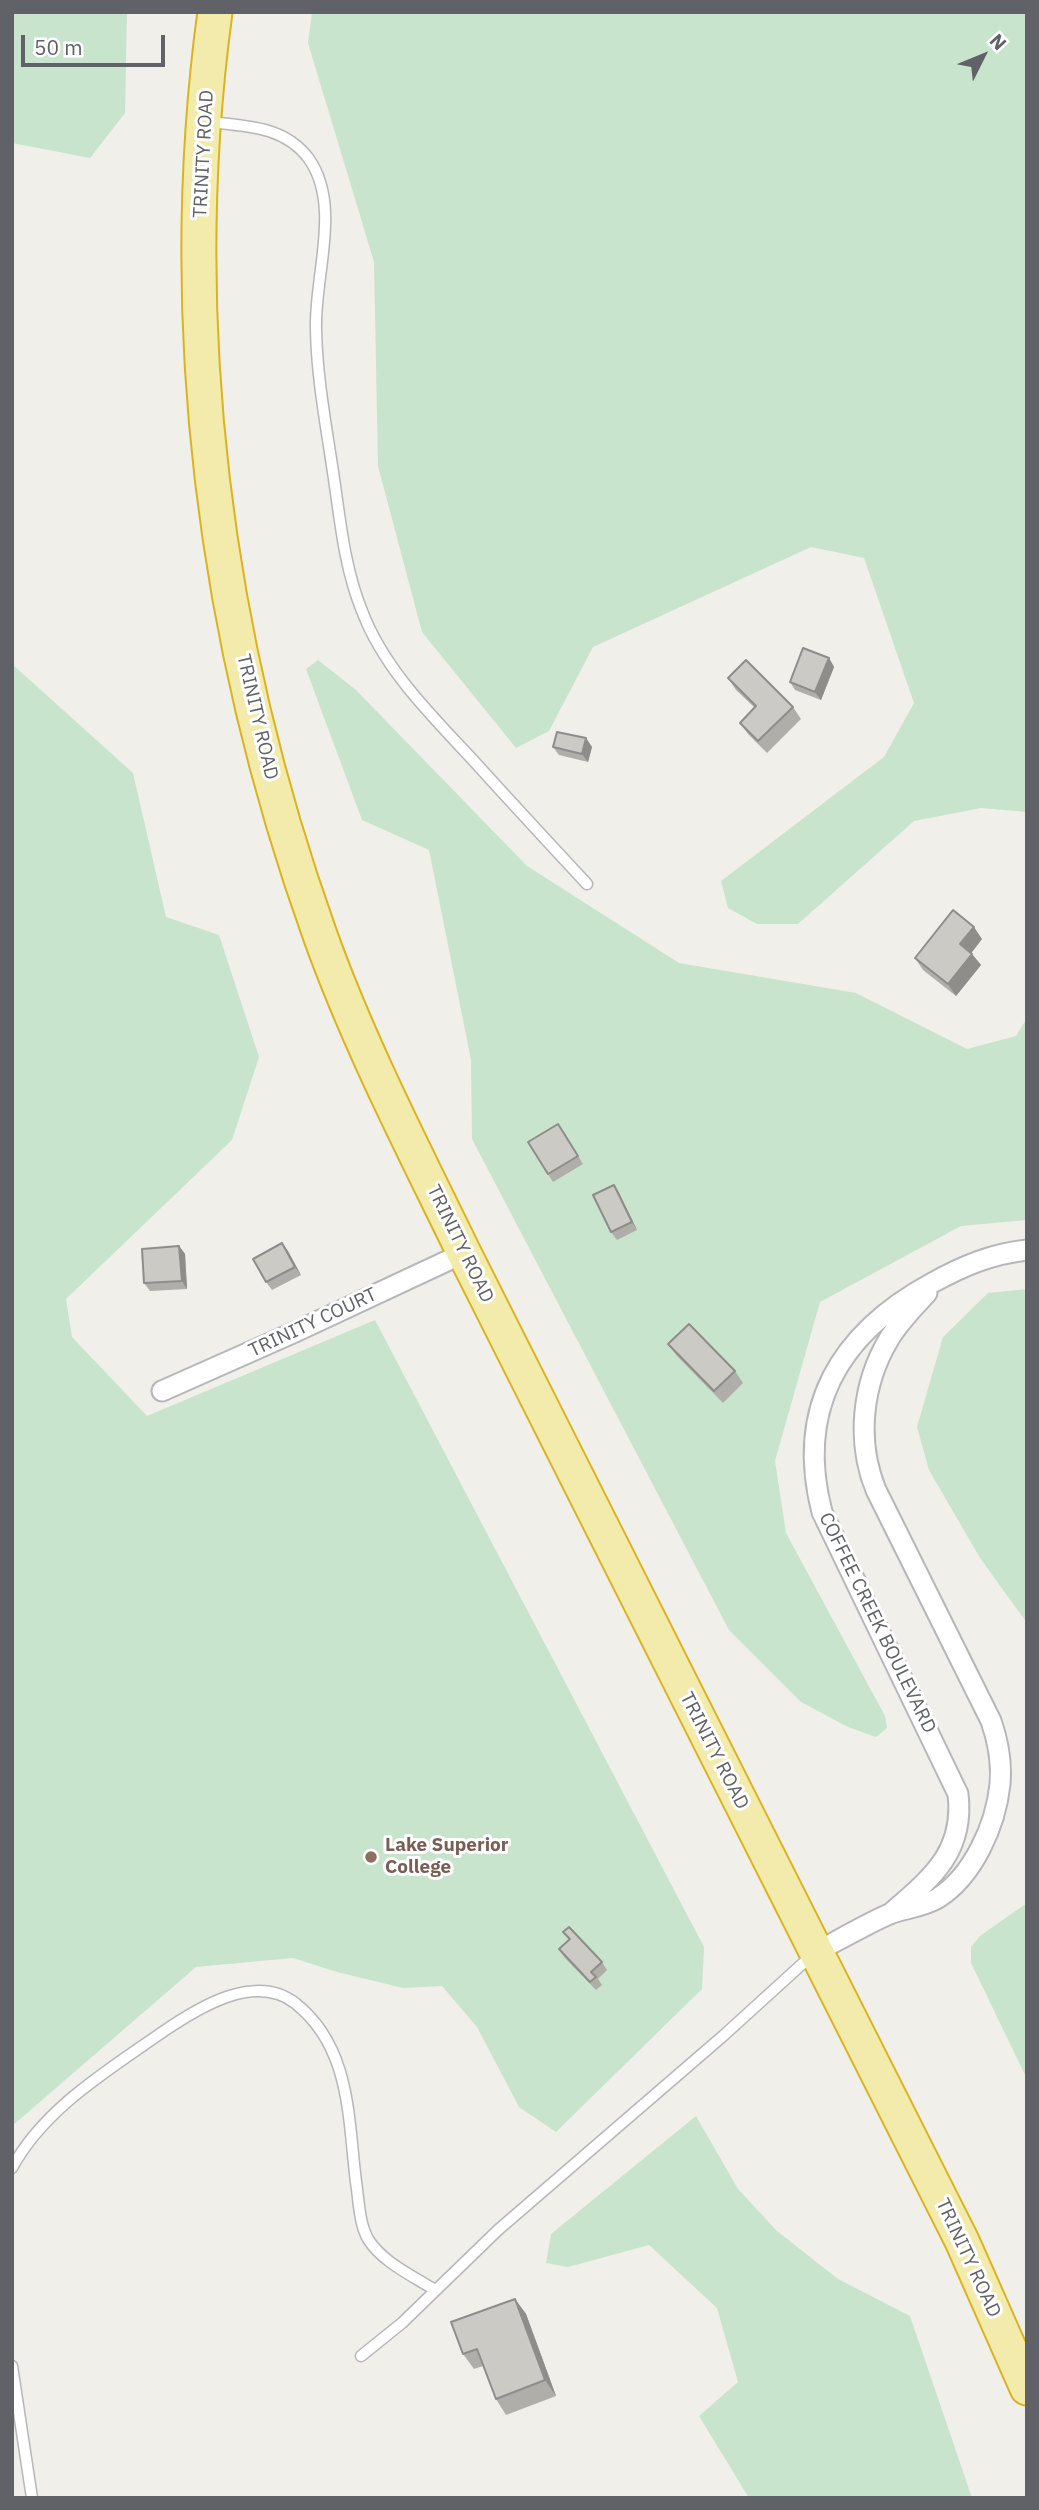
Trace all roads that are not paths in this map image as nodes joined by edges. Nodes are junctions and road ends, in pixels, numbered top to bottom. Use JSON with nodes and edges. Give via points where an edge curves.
{"nodes":[{"id":1,"x":215,"y":12,"type":"edge"},
{"id":2,"x":205,"y":121,"type":"junction"},
{"id":3,"x":587,"y":884,"type":"dead end"},
{"id":4,"x":1027,"y":1250,"type":"edge"},
{"id":5,"x":464,"y":1252,"type":"junction"},
{"id":6,"x":949,"y":1274,"type":"junction"},
{"id":7,"x":162,"y":1391,"type":"dead end"},
{"id":8,"x":890,"y":1914,"type":"junction"},
{"id":9,"x":816,"y":1952,"type":"junction"},
{"id":10,"x":12,"y":2168,"type":"edge"},
{"id":11,"x":435,"y":2290,"type":"junction"},
{"id":12,"x":361,"y":2356,"type":"dead end"},
{"id":13,"x":12,"y":2366,"type":"edge"},
{"id":14,"x":1027,"y":2388,"type":"edge"},
{"id":15,"x":32,"y":2498,"type":"edge"}],
"edges":[{"from":1,"to":2,"type":"highway","name":"TRINITY ROAD"},
{"from":2,"to":3,"type":"lane","via":[[279,133],[309,159],[320,180],[326,203],[316,327],[318,368],[351,578],[373,634],[429,713]]},
{"from":2,"to":5,"type":"highway","name":"TRINITY ROAD","via":[[200,253],[210,440],[223,555],[257,726],[286,831],[339,985]]},
{"from":4,"to":6,"type":"street","name":"COFFEE CREEK BOULEVARD","via":[[977,1260]]},
{"from":5,"to":7,"type":"street","name":"TRINITY COURT"},
{"from":5,"to":9,"type":"highway","name":"TRINITY ROAD"},
{"from":6,"to":8,"type":"street","name":"COFFEE CREEK BOULEVARD","via":[[901,1322],[878,1359],[868,1389],[865,1450],[876,1490],[991,1721],[998,1744],[1000,1783],[985,1839],[958,1880],[937,1899]]},
{"from":6,"to":8,"type":"street","name":"COFFEE CREEK BOULEVARD","via":[[891,1308],[850,1349],[824,1396],[814,1440],[813,1468],[822,1512],[958,1794],[960,1824],[949,1853],[928,1881]]},
{"from":8,"to":9,"type":"street","name":"COFFEE CREEK BOULEVARD"},
{"from":9,"to":11,"type":"lane"},
{"from":9,"to":14,"type":"highway","name":"TRINITY ROAD","via":[[962,2241]]},
{"from":10,"to":11,"type":"lane","via":[[53,2116],[172,2026],[235,1994],[282,1996],[323,2031],[337,2057],[359,2208],[369,2240],[386,2258]]},
{"from":11,"to":12,"type":"lane"},
{"from":13,"to":15,"type":"lane"}]}
